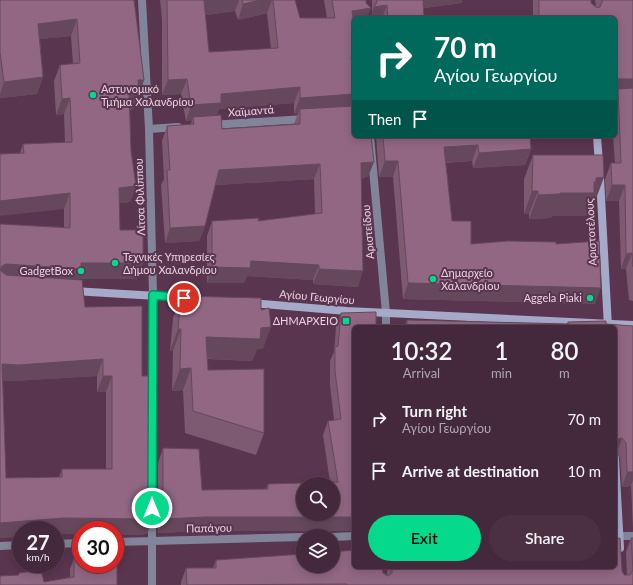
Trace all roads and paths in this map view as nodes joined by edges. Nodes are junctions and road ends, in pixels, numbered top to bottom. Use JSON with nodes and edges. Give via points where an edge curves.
{"nodes":[{"id":1,"x":142,"y":0,"type":"edge"},
{"id":2,"x":315,"y":118,"type":"edge"},
{"id":3,"x":204,"y":125,"type":"edge"},
{"id":4,"x":188,"y":126,"type":"edge"},
{"id":5,"x":149,"y":129,"type":"junction"},
{"id":6,"x":370,"y":138,"type":"edge"},
{"id":7,"x":597,"y":138,"type":"edge"},
{"id":8,"x":61,"y":290,"type":"edge"},
{"id":9,"x":153,"y":295,"type":"junction"},
{"id":10,"x":199,"y":299,"type":"edge"},
{"id":11,"x":245,"y":302,"type":"edge"},
{"id":12,"x":386,"y":313,"type":"junction"},
{"id":13,"x":386,"y":325,"type":"edge"},
{"id":14,"x":608,"y":325,"type":"edge"},
{"id":15,"x":633,"y":325,"type":"edge"},
{"id":16,"x":152,"y":469,"type":"edge"},
{"id":17,"x":152,"y":500,"type":"edge"},
{"id":18,"x":352,"y":536,"type":"edge"},
{"id":19,"x":617,"y":536,"type":"edge"},
{"id":20,"x":633,"y":536,"type":"edge"},
{"id":21,"x":296,"y":537,"type":"edge"},
{"id":22,"x":340,"y":537,"type":"edge"},
{"id":23,"x":152,"y":540,"type":"junction"},
{"id":24,"x":124,"y":542,"type":"edge"},
{"id":25,"x":12,"y":545,"type":"edge"},
{"id":26,"x":0,"y":546,"type":"edge"},
{"id":27,"x":620,"y":557,"type":"edge"},
{"id":28,"x":152,"y":585,"type":"edge"}],
"edges":[{"from":1,"to":5,"type":"street","name":"Λίτσα Φιλίππου"},
{"from":2,"to":3,"type":"street","name":"Χαϊμαντά"},
{"from":4,"to":5,"type":"street"},
{"from":5,"to":9,"type":"street","name":"Λίτσα Φιλίππου"},
{"from":6,"to":12,"type":"street","name":"Αριστείδου"},
{"from":7,"to":14,"type":"street","name":"Αριστοτέλους"},
{"from":8,"to":9,"type":"street"},
{"from":9,"to":10,"type":"street"},
{"from":9,"to":16,"type":"street","name":"Λίτσα Φιλίππου"},
{"from":11,"to":12,"type":"street","name":"Αγίου Γεωργίου"},
{"from":12,"to":13,"type":"street","name":"Αριστείδου"},
{"from":12,"to":14,"type":"street","name":"Αγίου Γεωργίου"},
{"from":14,"to":15,"type":"street","name":"Αγίου Γεωργίου"},
{"from":17,"to":23,"type":"street"},
{"from":18,"to":22,"type":"street"},
{"from":19,"to":20,"type":"street"},
{"from":19,"to":27,"type":"street"},
{"from":21,"to":23,"type":"street","name":"Παπάγου"},
{"from":23,"to":24,"type":"street","name":"Παπάγου"},
{"from":23,"to":28,"type":"street"},
{"from":25,"to":26,"type":"street"}]}
